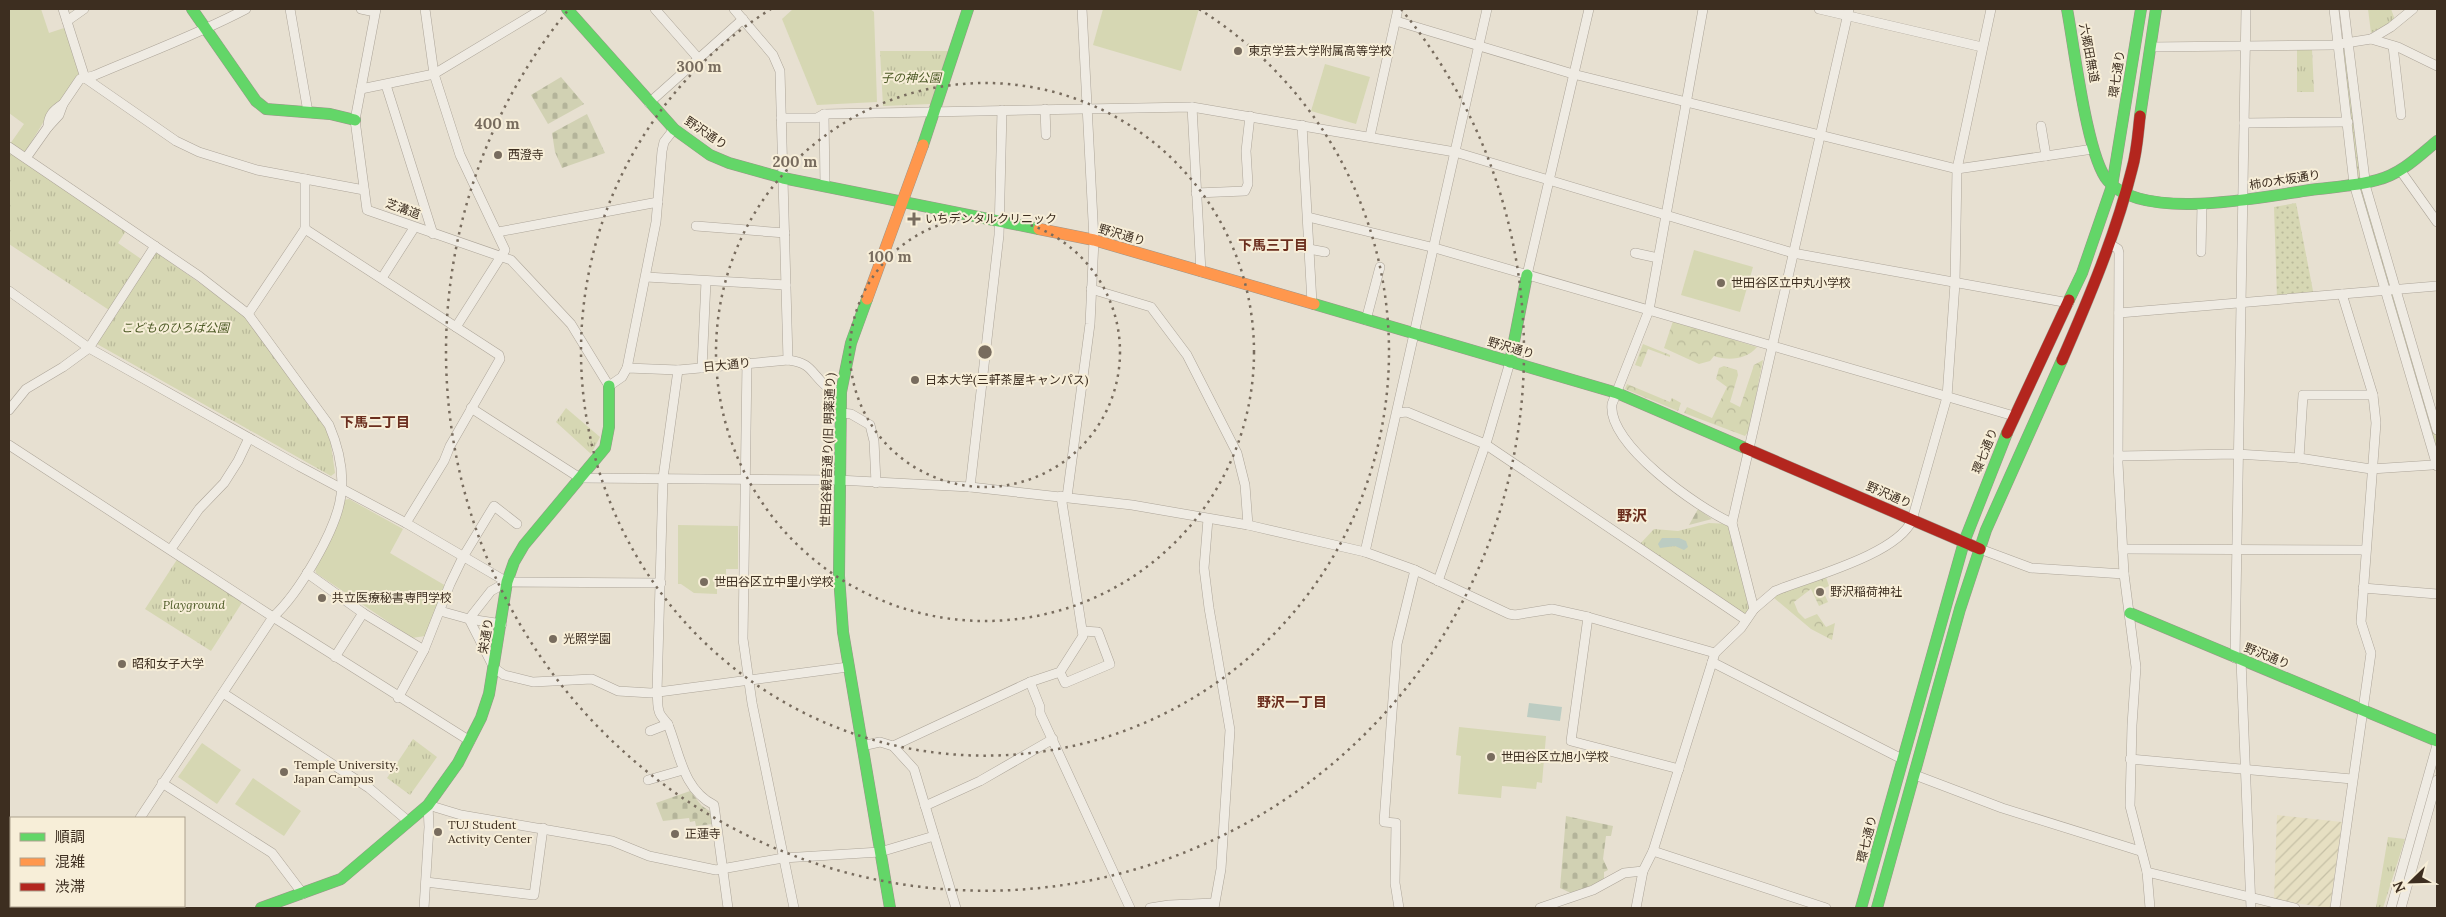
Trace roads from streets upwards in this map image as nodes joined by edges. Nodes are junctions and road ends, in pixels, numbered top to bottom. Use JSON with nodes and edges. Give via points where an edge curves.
{"nodes":[{"id":1,"x":63,"y":9,"type":"edge"},
{"id":2,"x":84,"y":9,"type":"edge"},
{"id":3,"x":192,"y":9,"type":"edge"},
{"id":4,"x":246,"y":9,"type":"edge"},
{"id":5,"x":290,"y":9,"type":"edge"},
{"id":6,"x":360,"y":9,"type":"edge"},
{"id":7,"x":425,"y":9,"type":"edge"},
{"id":8,"x":542,"y":9,"type":"edge"},
{"id":9,"x":567,"y":9,"type":"edge"},
{"id":10,"x":655,"y":9,"type":"edge"},
{"id":11,"x":734,"y":9,"type":"edge"},
{"id":12,"x":968,"y":9,"type":"edge"},
{"id":13,"x":1082,"y":9,"type":"edge"},
{"id":14,"x":1398,"y":9,"type":"edge"},
{"id":15,"x":1487,"y":9,"type":"edge"},
{"id":16,"x":1589,"y":9,"type":"edge"},
{"id":17,"x":1703,"y":9,"type":"edge"},
{"id":18,"x":1819,"y":9,"type":"edge"},
{"id":19,"x":1991,"y":9,"type":"edge"},
{"id":20,"x":2067,"y":9,"type":"edge"},
{"id":21,"x":2141,"y":9,"type":"edge"},
{"id":22,"x":2156,"y":9,"type":"edge"},
{"id":23,"x":2246,"y":9,"type":"edge"},
{"id":24,"x":2334,"y":9,"type":"edge"},
{"id":25,"x":2344,"y":9,"type":"edge"},
{"id":26,"x":2413,"y":9,"type":"edge"},
{"id":27,"x":376,"y":10,"type":"edge"},
{"id":28,"x":1848,"y":12,"type":"edge"},
{"id":29,"x":743,"y":19,"type":"junction"},
{"id":30,"x":67,"y":21,"type":"junction"},
{"id":31,"x":1396,"y":21,"type":"junction"},
{"id":32,"x":206,"y":30,"type":"junction"},
{"id":33,"x":2371,"y":39,"type":"junction"},
{"id":34,"x":2344,"y":44,"type":"junction"},
{"id":35,"x":1479,"y":46,"type":"junction"},
{"id":36,"x":2150,"y":46,"type":"junction"},
{"id":37,"x":2246,"y":46,"type":"junction"},
{"id":38,"x":2392,"y":46,"type":"junction"},
{"id":39,"x":1982,"y":47,"type":"junction"},
{"id":40,"x":698,"y":58,"type":"junction"},
{"id":41,"x":2437,"y":66,"type":"edge"},
{"id":42,"x":434,"y":74,"type":"junction"},
{"id":43,"x":1573,"y":74,"type":"junction"},
{"id":44,"x":85,"y":78,"type":"junction"},
{"id":45,"x":386,"y":85,"type":"junction"},
{"id":46,"x":361,"y":89,"type":"junction"},
{"id":47,"x":1687,"y":102,"type":"junction"},
{"id":48,"x":649,"y":103,"type":"junction"},
{"id":49,"x":1192,"y":107,"type":"junction"},
{"id":50,"x":1088,"y":108,"type":"junction"},
{"id":51,"x":1045,"y":109,"type":"junction"},
{"id":52,"x":1002,"y":110,"type":"junction"},
{"id":53,"x":935,"y":111,"type":"junction"},
{"id":54,"x":308,"y":112,"type":"junction"},
{"id":55,"x":824,"y":114,"type":"junction"},
{"id":56,"x":2401,"y":115,"type":"dead end"},
{"id":57,"x":1250,"y":116,"type":"junction"},
{"id":58,"x":781,"y":118,"type":"junction"},
{"id":59,"x":355,"y":120,"type":"junction"},
{"id":60,"x":2348,"y":122,"type":"junction"},
{"id":61,"x":2244,"y":123,"type":"junction"},
{"id":62,"x":1302,"y":125,"type":"junction"},
{"id":63,"x":2042,"y":126,"type":"dead end"},
{"id":64,"x":674,"y":129,"type":"junction"},
{"id":65,"x":1046,"y":135,"type":"dead end"},
{"id":66,"x":1370,"y":136,"type":"junction"},
{"id":67,"x":1821,"y":136,"type":"junction"},
{"id":68,"x":2437,"y":142,"type":"edge"},
{"id":69,"x":9,"y":147,"type":"edge"},
{"id":70,"x":2093,"y":149,"type":"junction"},
{"id":71,"x":1455,"y":152,"type":"junction"},
{"id":72,"x":2046,"y":156,"type":"junction"},
{"id":73,"x":26,"y":158,"type":"junction"},
{"id":74,"x":1957,"y":169,"type":"junction"},
{"id":75,"x":2400,"y":170,"type":"junction"},
{"id":76,"x":783,"y":178,"type":"junction"},
{"id":77,"x":1549,"y":178,"type":"junction"},
{"id":78,"x":305,"y":179,"type":"junction"},
{"id":79,"x":2360,"y":183,"type":"junction"},
{"id":80,"x":825,"y":186,"type":"junction"},
{"id":81,"x":2112,"y":186,"type":"junction"},
{"id":82,"x":364,"y":190,"type":"junction"},
{"id":83,"x":1196,"y":193,"type":"junction"},
{"id":84,"x":2126,"y":193,"type":"junction"},
{"id":85,"x":2242,"y":200,"type":"junction"},
{"id":86,"x":658,"y":202,"type":"junction"},
{"id":87,"x":903,"y":203,"type":"junction"},
{"id":88,"x":2202,"y":204,"type":"junction"},
{"id":89,"x":1666,"y":215,"type":"junction"},
{"id":90,"x":1308,"y":217,"type":"junction"},
{"id":91,"x":1000,"y":222,"type":"junction"},
{"id":92,"x":2437,"y":222,"type":"edge"},
{"id":93,"x":696,"y":226,"type":"dead end"},
{"id":94,"x":304,"y":228,"type":"junction"},
{"id":95,"x":414,"y":228,"type":"junction"},
{"id":96,"x":498,"y":232,"type":"junction"},
{"id":97,"x":785,"y":233,"type":"junction"},
{"id":98,"x":433,"y":234,"type":"junction"},
{"id":99,"x":1094,"y":240,"type":"junction"},
{"id":100,"x":2110,"y":244,"type":"junction"},
{"id":101,"x":155,"y":246,"type":"junction"},
{"id":102,"x":1435,"y":248,"type":"junction"},
{"id":103,"x":1309,"y":249,"type":"junction"},
{"id":104,"x":1326,"y":252,"type":"dead end"},
{"id":105,"x":2201,"y":252,"type":"dead end"},
{"id":106,"x":1794,"y":253,"type":"junction"},
{"id":107,"x":1635,"y":254,"type":"dead end"},
{"id":108,"x":501,"y":256,"type":"junction"},
{"id":109,"x":1658,"y":258,"type":"junction"},
{"id":110,"x":1380,"y":267,"type":"dead end"},
{"id":111,"x":1201,"y":272,"type":"junction"},
{"id":112,"x":1527,"y":275,"type":"junction"},
{"id":113,"x":646,"y":277,"type":"junction"},
{"id":114,"x":382,"y":278,"type":"junction"},
{"id":115,"x":706,"y":281,"type":"junction"},
{"id":116,"x":1955,"y":282,"type":"junction"},
{"id":117,"x":786,"y":285,"type":"junction"},
{"id":118,"x":2437,"y":286,"type":"edge"},
{"id":119,"x":1091,"y":289,"type":"junction"},
{"id":120,"x":2396,"y":290,"type":"junction"},
{"id":121,"x":9,"y":291,"type":"edge"},
{"id":122,"x":2386,"y":291,"type":"junction"},
{"id":123,"x":2342,"y":294,"type":"junction"},
{"id":124,"x":2241,"y":302,"type":"junction"},
{"id":125,"x":1312,"y":303,"type":"junction"},
{"id":126,"x":2069,"y":303,"type":"junction"},
{"id":127,"x":1649,"y":310,"type":"junction"},
{"id":128,"x":2119,"y":313,"type":"junction"},
{"id":129,"x":248,"y":314,"type":"junction"},
{"id":130,"x":1366,"y":320,"type":"junction"},
{"id":131,"x":456,"y":327,"type":"junction"},
{"id":132,"x":1414,"y":333,"type":"junction"},
{"id":133,"x":1772,"y":346,"type":"junction"},
{"id":134,"x":89,"y":348,"type":"junction"},
{"id":135,"x":788,"y":360,"type":"junction"},
{"id":136,"x":747,"y":362,"type":"junction"},
{"id":137,"x":1510,"y":362,"type":"junction"},
{"id":138,"x":627,"y":368,"type":"junction"},
{"id":139,"x":702,"y":368,"type":"junction"},
{"id":140,"x":678,"y":370,"type":"junction"},
{"id":141,"x":609,"y":386,"type":"junction"},
{"id":142,"x":841,"y":392,"type":"junction"},
{"id":143,"x":1617,"y":393,"type":"junction"},
{"id":144,"x":2373,"y":395,"type":"junction"},
{"id":145,"x":1948,"y":397,"type":"junction"},
{"id":146,"x":471,"y":408,"type":"junction"},
{"id":147,"x":9,"y":410,"type":"edge"},
{"id":148,"x":841,"y":413,"type":"junction"},
{"id":149,"x":1397,"y":413,"type":"junction"},
{"id":150,"x":2014,"y":416,"type":"junction"},
{"id":151,"x":2437,"y":430,"type":"edge"},
{"id":152,"x":249,"y":438,"type":"junction"},
{"id":153,"x":9,"y":444,"type":"edge"},
{"id":154,"x":1485,"y":444,"type":"junction"},
{"id":155,"x":1749,"y":448,"type":"junction"},
{"id":156,"x":2238,"y":454,"type":"junction"},
{"id":157,"x":2118,"y":456,"type":"junction"},
{"id":158,"x":2299,"y":458,"type":"junction"},
{"id":159,"x":2437,"y":464,"type":"edge"},
{"id":160,"x":2371,"y":468,"type":"junction"},
{"id":161,"x":580,"y":478,"type":"junction"},
{"id":162,"x":663,"y":478,"type":"junction"},
{"id":163,"x":744,"y":479,"type":"junction"},
{"id":164,"x":838,"y":480,"type":"junction"},
{"id":165,"x":876,"y":483,"type":"junction"},
{"id":166,"x":970,"y":487,"type":"junction"},
{"id":167,"x":341,"y":488,"type":"junction"},
{"id":168,"x":1064,"y":497,"type":"junction"},
{"id":169,"x":1208,"y":519,"type":"junction"},
{"id":170,"x":1912,"y":520,"type":"junction"},
{"id":171,"x":406,"y":523,"type":"junction"},
{"id":172,"x":1732,"y":523,"type":"junction"},
{"id":173,"x":517,"y":524,"type":"dead end"},
{"id":174,"x":1248,"y":524,"type":"junction"},
{"id":175,"x":1964,"y":542,"type":"junction"},
{"id":176,"x":171,"y":549,"type":"junction"},
{"id":177,"x":1980,"y":549,"type":"junction"},
{"id":178,"x":2123,"y":549,"type":"junction"},
{"id":179,"x":2237,"y":550,"type":"junction"},
{"id":180,"x":2365,"y":550,"type":"junction"},
{"id":181,"x":1365,"y":552,"type":"junction"},
{"id":182,"x":463,"y":557,"type":"junction"},
{"id":183,"x":1415,"y":570,"type":"junction"},
{"id":184,"x":307,"y":573,"type":"junction"},
{"id":185,"x":2124,"y":574,"type":"junction"},
{"id":186,"x":1438,"y":581,"type":"junction"},
{"id":187,"x":507,"y":582,"type":"junction"},
{"id":188,"x":661,"y":583,"type":"junction"},
{"id":189,"x":2363,"y":588,"type":"junction"},
{"id":190,"x":2437,"y":594,"type":"edge"},
{"id":191,"x":1754,"y":609,"type":"junction"},
{"id":192,"x":440,"y":611,"type":"junction"},
{"id":193,"x":363,"y":613,"type":"junction"},
{"id":194,"x":2130,"y":613,"type":"junction"},
{"id":195,"x":1588,"y":616,"type":"junction"},
{"id":196,"x":273,"y":617,"type":"junction"},
{"id":197,"x":469,"y":619,"type":"junction"},
{"id":198,"x":1746,"y":620,"type":"junction"},
{"id":199,"x":502,"y":624,"type":"junction"},
{"id":200,"x":1083,"y":631,"type":"junction"},
{"id":201,"x":424,"y":650,"type":"junction"},
{"id":202,"x":336,"y":657,"type":"junction"},
{"id":203,"x":1713,"y":658,"type":"junction"},
{"id":204,"x":2238,"y":659,"type":"junction"},
{"id":205,"x":848,"y":667,"type":"junction"},
{"id":206,"x":494,"y":668,"type":"junction"},
{"id":207,"x":1060,"y":672,"type":"junction"},
{"id":208,"x":748,"y":680,"type":"junction"},
{"id":209,"x":1030,"y":682,"type":"junction"},
{"id":210,"x":657,"y":692,"type":"junction"},
{"id":211,"x":223,"y":693,"type":"junction"},
{"id":212,"x":398,"y":698,"type":"junction"},
{"id":213,"x":2362,"y":709,"type":"junction"},
{"id":214,"x":668,"y":724,"type":"junction"},
{"id":215,"x":650,"y":731,"type":"dead end"},
{"id":216,"x":1053,"y":739,"type":"junction"},
{"id":217,"x":2437,"y":741,"type":"edge"},
{"id":218,"x":470,"y":742,"type":"junction"},
{"id":219,"x":2437,"y":745,"type":"edge"},
{"id":220,"x":862,"y":746,"type":"junction"},
{"id":221,"x":893,"y":746,"type":"junction"},
{"id":222,"x":1902,"y":759,"type":"junction"},
{"id":223,"x":2130,"y":759,"type":"junction"},
{"id":224,"x":1679,"y":769,"type":"junction"},
{"id":225,"x":2246,"y":769,"type":"junction"},
{"id":226,"x":684,"y":770,"type":"junction"},
{"id":227,"x":1915,"y":775,"type":"junction"},
{"id":228,"x":2352,"y":779,"type":"junction"},
{"id":229,"x":648,"y":780,"type":"dead end"},
{"id":230,"x":2437,"y":780,"type":"edge"},
{"id":231,"x":162,"y":783,"type":"junction"},
{"id":232,"x":428,"y":805,"type":"junction"},
{"id":233,"x":925,"y":806,"type":"junction"},
{"id":234,"x":141,"y":817,"type":"edge"},
{"id":235,"x":408,"y":821,"type":"junction"},
{"id":236,"x":543,"y":828,"type":"junction"},
{"id":237,"x":934,"y":836,"type":"junction"},
{"id":238,"x":1653,"y":851,"type":"junction"},
{"id":239,"x":2140,"y":851,"type":"junction"},
{"id":240,"x":880,"y":852,"type":"junction"},
{"id":241,"x":783,"y":858,"type":"junction"},
{"id":242,"x":719,"y":869,"type":"junction"},
{"id":243,"x":1643,"y":871,"type":"junction"},
{"id":244,"x":2147,"y":872,"type":"junction"},
{"id":245,"x":426,"y":878,"type":"junction"},
{"id":246,"x":303,"y":894,"type":"junction"},
{"id":247,"x":2250,"y":898,"type":"junction"},
{"id":248,"x":1214,"y":906,"type":"edge"},
{"id":249,"x":261,"y":908,"type":"edge"},
{"id":250,"x":424,"y":908,"type":"edge"},
{"id":251,"x":728,"y":908,"type":"edge"},
{"id":252,"x":794,"y":908,"type":"edge"},
{"id":253,"x":890,"y":908,"type":"edge"},
{"id":254,"x":956,"y":908,"type":"edge"},
{"id":255,"x":1130,"y":908,"type":"edge"},
{"id":256,"x":1150,"y":908,"type":"edge"},
{"id":257,"x":1399,"y":908,"type":"edge"},
{"id":258,"x":1540,"y":908,"type":"edge"},
{"id":259,"x":1636,"y":908,"type":"edge"},
{"id":260,"x":1826,"y":908,"type":"edge"},
{"id":261,"x":1861,"y":908,"type":"edge"},
{"id":262,"x":1876,"y":908,"type":"edge"},
{"id":263,"x":2150,"y":908,"type":"edge"},
{"id":264,"x":2250,"y":908,"type":"edge"},
{"id":265,"x":2295,"y":908,"type":"edge"},
{"id":266,"x":2335,"y":908,"type":"edge"},
{"id":267,"x":2391,"y":908,"type":"edge"},
{"id":268,"x":2401,"y":908,"type":"edge"}],
"edges":[{"from":1,"to":30,"type":"street"},
{"from":2,"to":30,"type":"street"},
{"from":3,"to":32,"type":"street"},
{"from":4,"to":32,"type":"street"},
{"from":5,"to":54,"type":"street"},
{"from":6,"to":27,"type":"street"},
{"from":7,"to":42,"type":"street"},
{"from":8,"to":42,"type":"street"},
{"from":9,"to":48,"type":"street","name":"野沢通り"},
{"from":10,"to":40,"type":"street"},
{"from":11,"to":29,"type":"street"},
{"from":12,"to":53,"type":"street","name":"世田谷観音通り(旧 明薬通り)"},
{"from":13,"to":50,"type":"street"},
{"from":14,"to":31,"type":"street"},
{"from":15,"to":35,"type":"street"},
{"from":16,"to":43,"type":"street"},
{"from":17,"to":47,"type":"street"},
{"from":18,"to":28,"type":"street"},
{"from":19,"to":39,"type":"street"},
{"from":20,"to":70,"type":"street","name":"六郷田無道"},
{"from":21,"to":81,"type":"street","name":"環七通り"},
{"from":22,"to":36,"type":"street"},
{"from":23,"to":37,"type":"street"},
{"from":24,"to":34,"type":"street"},
{"from":25,"to":34,"type":"street"},
{"from":26,"to":33,"type":"street"},
{"from":27,"to":46,"type":"street","name":"芝溝道"},
{"from":28,"to":39,"type":"street"},
{"from":28,"to":67,"type":"street"},
{"from":29,"to":40,"type":"street"},
{"from":29,"to":58,"type":"street","via":[[777,62]]},
{"from":30,"to":44,"type":"street"},
{"from":31,"to":35,"type":"street"},
{"from":31,"to":66,"type":"street"},
{"from":32,"to":44,"type":"street"},
{"from":32,"to":54,"type":"street","via":[[256,101],[266,109]]},
{"from":33,"to":34,"type":"street"},
{"from":33,"to":38,"type":"street"},
{"from":34,"to":37,"type":"street"},
{"from":34,"to":60,"type":"street"},
{"from":34,"to":79,"type":"street"},
{"from":35,"to":43,"type":"street"},
{"from":35,"to":71,"type":"street"},
{"from":36,"to":37,"type":"street"},
{"from":36,"to":84,"type":"street"},
{"from":37,"to":61,"type":"street"},
{"from":38,"to":41,"type":"street"},
{"from":38,"to":56,"type":"street"},
{"from":39,"to":74,"type":"street"},
{"from":40,"to":48,"type":"street"},
{"from":42,"to":45,"type":"street"},
{"from":42,"to":96,"type":"street","via":[[460,155]]},
{"from":43,"to":47,"type":"street"},
{"from":43,"to":77,"type":"street"},
{"from":44,"to":73,"type":"street","via":[[80,79],[59,116]]},
{"from":44,"to":78,"type":"street","via":[[176,141],[199,152],[257,170]]},
{"from":45,"to":46,"type":"street"},
{"from":45,"to":98,"type":"street"},
{"from":46,"to":59,"type":"street","name":"芝溝道"},
{"from":47,"to":67,"type":"street"},
{"from":47,"to":89,"type":"street"},
{"from":48,"to":64,"type":"street","name":"野沢通り"},
{"from":49,"to":50,"type":"street"},
{"from":49,"to":57,"type":"street"},
{"from":49,"to":83,"type":"street"},
{"from":50,"to":51,"type":"street"},
{"from":50,"to":99,"type":"street"},
{"from":51,"to":52,"type":"street"},
{"from":51,"to":65,"type":"street"},
{"from":52,"to":53,"type":"street"},
{"from":52,"to":91,"type":"street"},
{"from":53,"to":55,"type":"street"},
{"from":53,"to":87,"type":"street","name":"世田谷観音通り(旧 明薬通り)"},
{"from":54,"to":59,"type":"street"},
{"from":55,"to":58,"type":"street","via":[[817,118]]},
{"from":55,"to":80,"type":"street"},
{"from":57,"to":62,"type":"street"},
{"from":57,"to":83,"type":"street","via":[[1246,151],[1248,184],[1245,191]]},
{"from":58,"to":76,"type":"street"},
{"from":59,"to":82,"type":"street","name":"芝溝道"},
{"from":60,"to":61,"type":"street"},
{"from":60,"to":79,"type":"street"},
{"from":61,"to":85,"type":"street"},
{"from":62,"to":66,"type":"street"},
{"from":62,"to":90,"type":"street"},
{"from":63,"to":72,"type":"street"},
{"from":64,"to":76,"type":"street","name":"野沢通り","via":[[710,156]]},
{"from":64,"to":86,"type":"street","via":[[664,142],[662,151]]},
{"from":66,"to":71,"type":"street"},
{"from":67,"to":74,"type":"street"},
{"from":67,"to":106,"type":"street"},
{"from":68,"to":75,"type":"street","name":"柿の木坂通り"},
{"from":69,"to":73,"type":"street"},
{"from":70,"to":72,"type":"street"},
{"from":70,"to":81,"type":"street","name":"六郷田無道","via":[[2099,167]]},
{"from":71,"to":77,"type":"street"},
{"from":71,"to":102,"type":"street"},
{"from":72,"to":74,"type":"street"},
{"from":73,"to":101,"type":"street"},
{"from":74,"to":116,"type":"street"},
{"from":75,"to":79,"type":"street","name":"柿の木坂通り","via":[[2378,180]]},
{"from":75,"to":92,"type":"street"},
{"from":76,"to":80,"type":"street","name":"野沢通り"},
{"from":76,"to":97,"type":"street"},
{"from":77,"to":89,"type":"street"},
{"from":77,"to":112,"type":"street"},
{"from":78,"to":82,"type":"street"},
{"from":78,"to":94,"type":"street"},
{"from":79,"to":85,"type":"street","name":"柿の木坂通り"},
{"from":79,"to":120,"type":"street"},
{"from":79,"to":122,"type":"street"},
{"from":80,"to":87,"type":"street","name":"野沢通り"},
{"from":81,"to":84,"type":"street","name":"柿の木坂通り"},
{"from":81,"to":126,"type":"street","name":"環七通り"},
{"from":82,"to":95,"type":"street","name":"芝溝道","via":[[367,210]]},
{"from":83,"to":111,"type":"street"},
{"from":84,"to":88,"type":"street","name":"柿の木坂通り","via":[[2167,202]]},
{"from":84,"to":100,"type":"street"},
{"from":85,"to":88,"type":"street","name":"柿の木坂通り"},
{"from":85,"to":124,"type":"street"},
{"from":86,"to":96,"type":"street"},
{"from":86,"to":113,"type":"street"},
{"from":87,"to":91,"type":"street","name":"野沢通り"},
{"from":87,"to":142,"type":"street","name":"世田谷観音通り(旧 明薬通り)","via":[[851,343]]},
{"from":88,"to":105,"type":"street"},
{"from":89,"to":106,"type":"street"},
{"from":89,"to":109,"type":"street"},
{"from":90,"to":102,"type":"street"},
{"from":90,"to":103,"type":"street"},
{"from":91,"to":99,"type":"street","name":"野沢通り"},
{"from":91,"to":166,"type":"street"},
{"from":93,"to":97,"type":"street"},
{"from":94,"to":114,"type":"street"},
{"from":94,"to":129,"type":"street"},
{"from":95,"to":98,"type":"street","name":"芝溝道"},
{"from":95,"to":114,"type":"street"},
{"from":96,"to":108,"type":"street","via":[[505,250]]},
{"from":97,"to":117,"type":"street"},
{"from":98,"to":108,"type":"street","name":"芝溝道"},
{"from":99,"to":111,"type":"street","name":"野沢通り"},
{"from":99,"to":119,"type":"street"},
{"from":100,"to":128,"type":"street","via":[[2119,253]]},
{"from":100,"to":177,"type":"street"},
{"from":101,"to":129,"type":"street"},
{"from":101,"to":134,"type":"street"},
{"from":102,"to":112,"type":"street"},
{"from":102,"to":132,"type":"street"},
{"from":103,"to":104,"type":"street"},
{"from":103,"to":125,"type":"street"},
{"from":106,"to":116,"type":"street"},
{"from":106,"to":133,"type":"street"},
{"from":107,"to":109,"type":"street"},
{"from":108,"to":131,"type":"street"},
{"from":108,"to":141,"type":"street","name":"芝溝道","via":[[511,260],[571,324]]},
{"from":109,"to":127,"type":"street"},
{"from":110,"to":130,"type":"street"},
{"from":111,"to":125,"type":"street","name":"野沢通り"},
{"from":112,"to":127,"type":"street"},
{"from":112,"to":137,"type":"street"},
{"from":113,"to":115,"type":"street"},
{"from":113,"to":138,"type":"street"},
{"from":114,"to":131,"type":"street"},
{"from":115,"to":117,"type":"street"},
{"from":115,"to":139,"type":"street"},
{"from":116,"to":126,"type":"street"},
{"from":116,"to":145,"type":"street"},
{"from":117,"to":135,"type":"street"},
{"from":118,"to":120,"type":"street"},
{"from":119,"to":168,"type":"street","via":[[1087,354]]},
{"from":119,"to":174,"type":"street","via":[[1151,307],[1187,355],[1237,453],[1245,485]]},
{"from":120,"to":122,"type":"street"},
{"from":120,"to":151,"type":"street"},
{"from":121,"to":134,"type":"street"},
{"from":122,"to":123,"type":"street"},
{"from":122,"to":159,"type":"street"},
{"from":123,"to":124,"type":"street"},
{"from":123,"to":144,"type":"street"},
{"from":124,"to":128,"type":"street"},
{"from":124,"to":156,"type":"street"},
{"from":125,"to":130,"type":"street","name":"野沢通り"},
{"from":126,"to":150,"type":"street","name":"環七通り"},
{"from":127,"to":133,"type":"street"},
{"from":127,"to":143,"type":"street"},
{"from":128,"to":157,"type":"street"},
{"from":129,"to":167,"type":"street","via":[[330,425],[338,444]]},
{"from":130,"to":132,"type":"street","name":"野沢通り"},
{"from":131,"to":146,"type":"street","via":[[499,355],[500,360]]},
{"from":132,"to":137,"type":"street","name":"野沢通り"},
{"from":132,"to":149,"type":"street"},
{"from":133,"to":145,"type":"street"},
{"from":133,"to":155,"type":"street"},
{"from":134,"to":147,"type":"street","via":[[26,389]]},
{"from":134,"to":152,"type":"street"},
{"from":135,"to":136,"type":"street","name":"日大通り"},
{"from":135,"to":142,"type":"street","name":"日大通り","via":[[804,363],[815,371],[827,388]]},
{"from":136,"to":139,"type":"street","name":"日大通り"},
{"from":136,"to":163,"type":"street"},
{"from":137,"to":143,"type":"street","name":"野沢通り"},
{"from":137,"to":154,"type":"street"},
{"from":138,"to":140,"type":"street","name":"日大通り"},
{"from":138,"to":141,"type":"street","via":[[622,377]]},
{"from":139,"to":140,"type":"street","name":"日大通り"},
{"from":140,"to":162,"type":"street"},
{"from":141,"to":161,"type":"street","name":"栄通り","via":[[609,427],[605,448]]},
{"from":142,"to":148,"type":"street","name":"世田谷観音通り(旧 明薬通り)"},
{"from":143,"to":155,"type":"street","name":"野沢通り"},
{"from":143,"to":172,"type":"street","via":[[1611,414],[1648,466],[1686,496]]},
{"from":144,"to":158,"type":"street","via":[[2303,395]]},
{"from":144,"to":160,"type":"street","via":[[2376,423]]},
{"from":145,"to":150,"type":"street"},
{"from":145,"to":170,"type":"street"},
{"from":146,"to":161,"type":"street"},
{"from":146,"to":171,"type":"street","via":[[444,461]]},
{"from":148,"to":164,"type":"street","name":"世田谷観音通り(旧 明薬通り)"},
{"from":148,"to":165,"type":"street","via":[[852,414],[870,425]]},
{"from":149,"to":154,"type":"street","via":[[1407,412]]},
{"from":149,"to":181,"type":"street"},
{"from":150,"to":175,"type":"street","name":"環七通り"},
{"from":152,"to":167,"type":"street"},
{"from":152,"to":176,"type":"street","via":[[224,483],[199,509]]},
{"from":153,"to":176,"type":"street"},
{"from":154,"to":186,"type":"street"},
{"from":154,"to":198,"type":"street"},
{"from":155,"to":170,"type":"street","name":"野沢通り"},
{"from":155,"to":172,"type":"street"},
{"from":156,"to":157,"type":"street"},
{"from":156,"to":158,"type":"street"},
{"from":156,"to":179,"type":"street"},
{"from":157,"to":178,"type":"street"},
{"from":158,"to":160,"type":"street"},
{"from":159,"to":160,"type":"street"},
{"from":160,"to":180,"type":"street"},
{"from":161,"to":162,"type":"street"},
{"from":161,"to":187,"type":"street","name":"栄通り","via":[[524,545]]},
{"from":162,"to":163,"type":"street"},
{"from":162,"to":188,"type":"street"},
{"from":163,"to":164,"type":"street"},
{"from":163,"to":208,"type":"street","via":[[743,639]]},
{"from":164,"to":165,"type":"street"},
{"from":164,"to":205,"type":"street","name":"世田谷観音通り(旧 明薬通り)","via":[[838,576]]},
{"from":165,"to":166,"type":"street"},
{"from":166,"to":168,"type":"street"},
{"from":167,"to":171,"type":"street"},
{"from":167,"to":184,"type":"street","via":[[334,520]]},
{"from":168,"to":169,"type":"street"},
{"from":168,"to":200,"type":"street","via":[[1074,590]]},
{"from":169,"to":174,"type":"street"},
{"from":169,"to":248,"type":"street","via":[[1204,568],[1208,608],[1230,730],[1222,869]]},
{"from":170,"to":175,"type":"street","name":"野沢通り"},
{"from":170,"to":191,"type":"street","via":[[1908,530],[1890,545],[1774,591]]},
{"from":171,"to":182,"type":"street"},
{"from":172,"to":191,"type":"street"},
{"from":173,"to":182,"type":"street","via":[[494,506]]},
{"from":174,"to":181,"type":"street"},
{"from":175,"to":177,"type":"street","name":"野沢通り"},
{"from":175,"to":222,"type":"street","name":"環七通り"},
{"from":176,"to":196,"type":"street"},
{"from":177,"to":185,"type":"street","name":"野沢通り","via":[[2031,568]]},
{"from":177,"to":227,"type":"street","via":[[1960,609]]},
{"from":178,"to":179,"type":"street"},
{"from":178,"to":185,"type":"street"},
{"from":179,"to":180,"type":"street"},
{"from":179,"to":204,"type":"street"},
{"from":180,"to":189,"type":"street"},
{"from":181,"to":183,"type":"street"},
{"from":182,"to":187,"type":"street"},
{"from":182,"to":192,"type":"street"},
{"from":183,"to":186,"type":"street"},
{"from":183,"to":257,"type":"street","via":[[1397,644],[1384,822],[1396,823],[1395,883]]},
{"from":184,"to":193,"type":"street"},
{"from":184,"to":196,"type":"street","via":[[285,607]]},
{"from":185,"to":194,"type":"street"},
{"from":186,"to":195,"type":"street","via":[[1514,615],[1552,609]]},
{"from":187,"to":188,"type":"street"},
{"from":187,"to":197,"type":"street","via":[[490,591]]},
{"from":187,"to":199,"type":"street","name":"栄通り"},
{"from":188,"to":210,"type":"street"},
{"from":189,"to":190,"type":"street"},
{"from":189,"to":213,"type":"street","via":[[2361,622],[2371,653]]},
{"from":191,"to":198,"type":"street"},
{"from":192,"to":197,"type":"street"},
{"from":192,"to":201,"type":"street"},
{"from":193,"to":201,"type":"street"},
{"from":193,"to":202,"type":"street"},
{"from":194,"to":204,"type":"street","name":"野沢通り"},
{"from":194,"to":223,"type":"street","via":[[2136,667]]},
{"from":195,"to":203,"type":"street"},
{"from":195,"to":224,"type":"street","via":[[1571,741]]},
{"from":196,"to":202,"type":"street"},
{"from":196,"to":211,"type":"street"},
{"from":197,"to":199,"type":"street"},
{"from":197,"to":206,"type":"street"},
{"from":198,"to":203,"type":"street"},
{"from":199,"to":206,"type":"street","name":"栄通り"},
{"from":200,"to":207,"type":"street"},
{"from":200,"to":207,"type":"street","via":[[1098,632],[1110,664],[1064,683]]},
{"from":201,"to":212,"type":"street"},
{"from":202,"to":212,"type":"street"},
{"from":203,"to":222,"type":"street"},
{"from":203,"to":224,"type":"street"},
{"from":204,"to":213,"type":"street","name":"野沢通り"},
{"from":204,"to":225,"type":"street"},
{"from":205,"to":208,"type":"street"},
{"from":205,"to":220,"type":"street","name":"世田谷観音通り(旧 明薬通り)"},
{"from":206,"to":210,"type":"street","via":[[504,675],[533,682],[592,679],[618,691]]},
{"from":206,"to":218,"type":"street","name":"栄通り","via":[[486,702]]},
{"from":207,"to":209,"type":"street"},
{"from":208,"to":210,"type":"street"},
{"from":208,"to":241,"type":"street"},
{"from":209,"to":216,"type":"street"},
{"from":209,"to":221,"type":"street"},
{"from":210,"to":214,"type":"street","via":[[659,712]]},
{"from":211,"to":231,"type":"street"},
{"from":211,"to":235,"type":"street","via":[[369,788]]},
{"from":212,"to":218,"type":"street"},
{"from":213,"to":217,"type":"street","name":"野沢通り"},
{"from":213,"to":228,"type":"street"},
{"from":214,"to":215,"type":"street"},
{"from":214,"to":226,"type":"street"},
{"from":216,"to":233,"type":"street","via":[[980,781]]},
{"from":216,"to":255,"type":"street"},
{"from":218,"to":232,"type":"street","name":"栄通り"},
{"from":219,"to":267,"type":"street"},
{"from":220,"to":221,"type":"street","via":[[880,742]]},
{"from":220,"to":240,"type":"street","name":"世田谷観音通り(旧 明薬通り)"},
{"from":221,"to":233,"type":"street","via":[[914,769]]},
{"from":222,"to":261,"type":"street","name":"環七通り"},
{"from":223,"to":225,"type":"street"},
{"from":223,"to":239,"type":"street","via":[[2130,806]]},
{"from":224,"to":238,"type":"street"},
{"from":225,"to":228,"type":"street"},
{"from":225,"to":247,"type":"street"},
{"from":226,"to":229,"type":"street"},
{"from":226,"to":242,"type":"street","via":[[704,800],[714,805]]},
{"from":227,"to":239,"type":"street","via":[[2002,808]]},
{"from":227,"to":262,"type":"street"},
{"from":228,"to":266,"type":"street"},
{"from":230,"to":268,"type":"street"},
{"from":231,"to":234,"type":"street"},
{"from":231,"to":246,"type":"street","via":[[272,853]]},
{"from":232,"to":235,"type":"street","name":"栄通り"},
{"from":232,"to":236,"type":"street","via":[[460,814]]},
{"from":232,"to":245,"type":"street"},
{"from":233,"to":237,"type":"street"},
{"from":235,"to":246,"type":"street","name":"栄通り","via":[[341,879]]},
{"from":236,"to":242,"type":"street","via":[[612,841],[649,856]]},
{"from":236,"to":245,"type":"street","via":[[534,896]]},
{"from":237,"to":240,"type":"street"},
{"from":237,"to":254,"type":"street"},
{"from":238,"to":243,"type":"street"},
{"from":238,"to":260,"type":"street"},
{"from":239,"to":244,"type":"street"},
{"from":240,"to":241,"type":"street"},
{"from":240,"to":253,"type":"street","name":"世田谷観音通り(旧 明薬通り)"},
{"from":241,"to":242,"type":"street"},
{"from":241,"to":252,"type":"street"},
{"from":242,"to":251,"type":"street"},
{"from":243,"to":258,"type":"street","via":[[1624,873],[1593,890]]},
{"from":243,"to":259,"type":"street"},
{"from":244,"to":247,"type":"street"},
{"from":244,"to":263,"type":"street"},
{"from":245,"to":250,"type":"street"},
{"from":246,"to":249,"type":"street","name":"栄通り"},
{"from":247,"to":264,"type":"street"},
{"from":247,"to":265,"type":"street"},
{"from":248,"to":256,"type":"street"}]}
